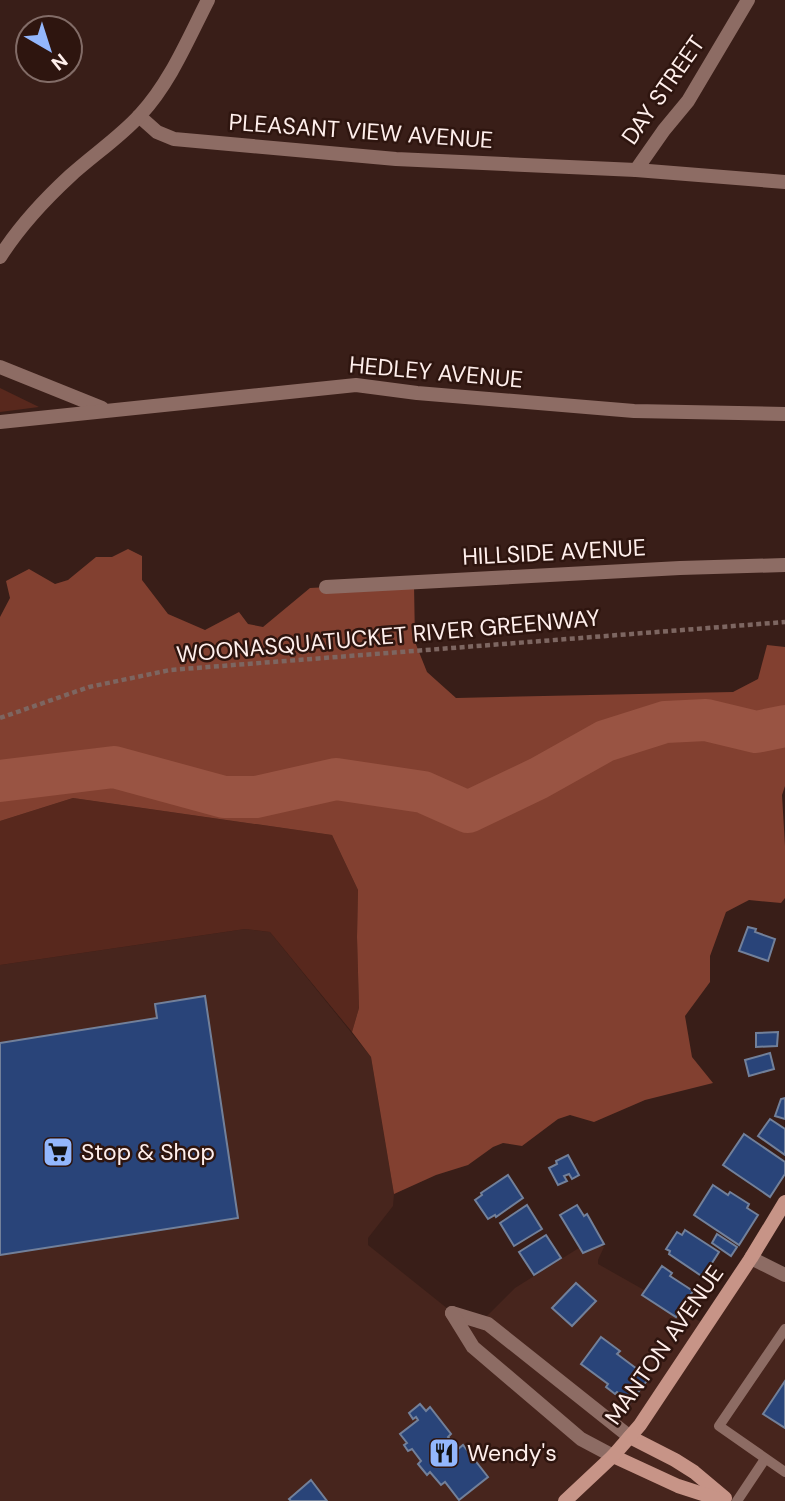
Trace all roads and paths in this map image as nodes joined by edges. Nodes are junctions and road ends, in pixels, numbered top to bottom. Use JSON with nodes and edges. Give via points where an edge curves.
{"nodes":[{"id":1,"x":208,"y":0,"type":"edge"},
{"id":2,"x":748,"y":0,"type":"edge"},
{"id":3,"x":139,"y":116,"type":"junction"},
{"id":4,"x":636,"y":170,"type":"junction"},
{"id":5,"x":785,"y":182,"type":"edge"},
{"id":6,"x":0,"y":257,"type":"edge"},
{"id":7,"x":0,"y":367,"type":"edge"},
{"id":8,"x":106,"y":410,"type":"junction"},
{"id":9,"x":785,"y":414,"type":"edge"},
{"id":10,"x":0,"y":422,"type":"edge"},
{"id":11,"x":785,"y":565,"type":"edge"},
{"id":12,"x":326,"y":587,"type":"dead end"},
{"id":13,"x":785,"y":622,"type":"edge"},
{"id":14,"x":0,"y":718,"type":"edge"},
{"id":15,"x":785,"y":1202,"type":"edge"},
{"id":16,"x":751,"y":1258,"type":"junction"},
{"id":17,"x":785,"y":1275,"type":"edge"},
{"id":18,"x":785,"y":1329,"type":"edge"},
{"id":19,"x":629,"y":1437,"type":"junction"},
{"id":20,"x":613,"y":1456,"type":"junction"},
{"id":21,"x":765,"y":1459,"type":"junction"},
{"id":22,"x":785,"y":1472,"type":"edge"},
{"id":23,"x":565,"y":1501,"type":"edge"},
{"id":24,"x":727,"y":1501,"type":"edge"},
{"id":25,"x":737,"y":1501,"type":"edge"}],
"edges":[{"from":1,"to":3,"type":"street","via":[[159,92]]},
{"from":2,"to":4,"type":"street","name":"DAY STREET","via":[[688,101]]},
{"from":3,"to":4,"type":"street","name":"PLEASANT VIEW AVENUE","via":[[174,139],[396,159]]},
{"from":3,"to":6,"type":"street","via":[[34,212]]},
{"from":4,"to":5,"type":"street","name":"PLEASANT VIEW AVENUE"},
{"from":7,"to":8,"type":"street"},
{"from":8,"to":9,"type":"street","name":"HEDLEY AVENUE","via":[[356,385],[634,411]]},
{"from":8,"to":10,"type":"street","name":"HEDLEY AVENUE"},
{"from":11,"to":12,"type":"street","name":"HILLSIDE AVENUE"},
{"from":13,"to":14,"type":"path","name":"WOONASQUATUCKET RIVER GREENWAY","via":[[170,670],[89,687]]},
{"from":15,"to":16,"type":"main road","name":"MANTON AVENUE"},
{"from":16,"to":17,"type":"street"},
{"from":16,"to":19,"type":"main road","name":"MANTON AVENUE"},
{"from":18,"to":21,"type":"lane","via":[[719,1426]]},
{"from":19,"to":20,"type":"main road","name":"MANTON AVENUE"},
{"from":19,"to":20,"type":"street","via":[[488,1324],[452,1312],[472,1347],[581,1439]]},
{"from":19,"to":24,"type":"main road","via":[[694,1472]]},
{"from":20,"to":23,"type":"main road","name":"MANTON AVENUE"},
{"from":20,"to":24,"type":"main road","via":[[678,1486]]},
{"from":21,"to":22,"type":"lane"},
{"from":21,"to":25,"type":"lane"}]}
